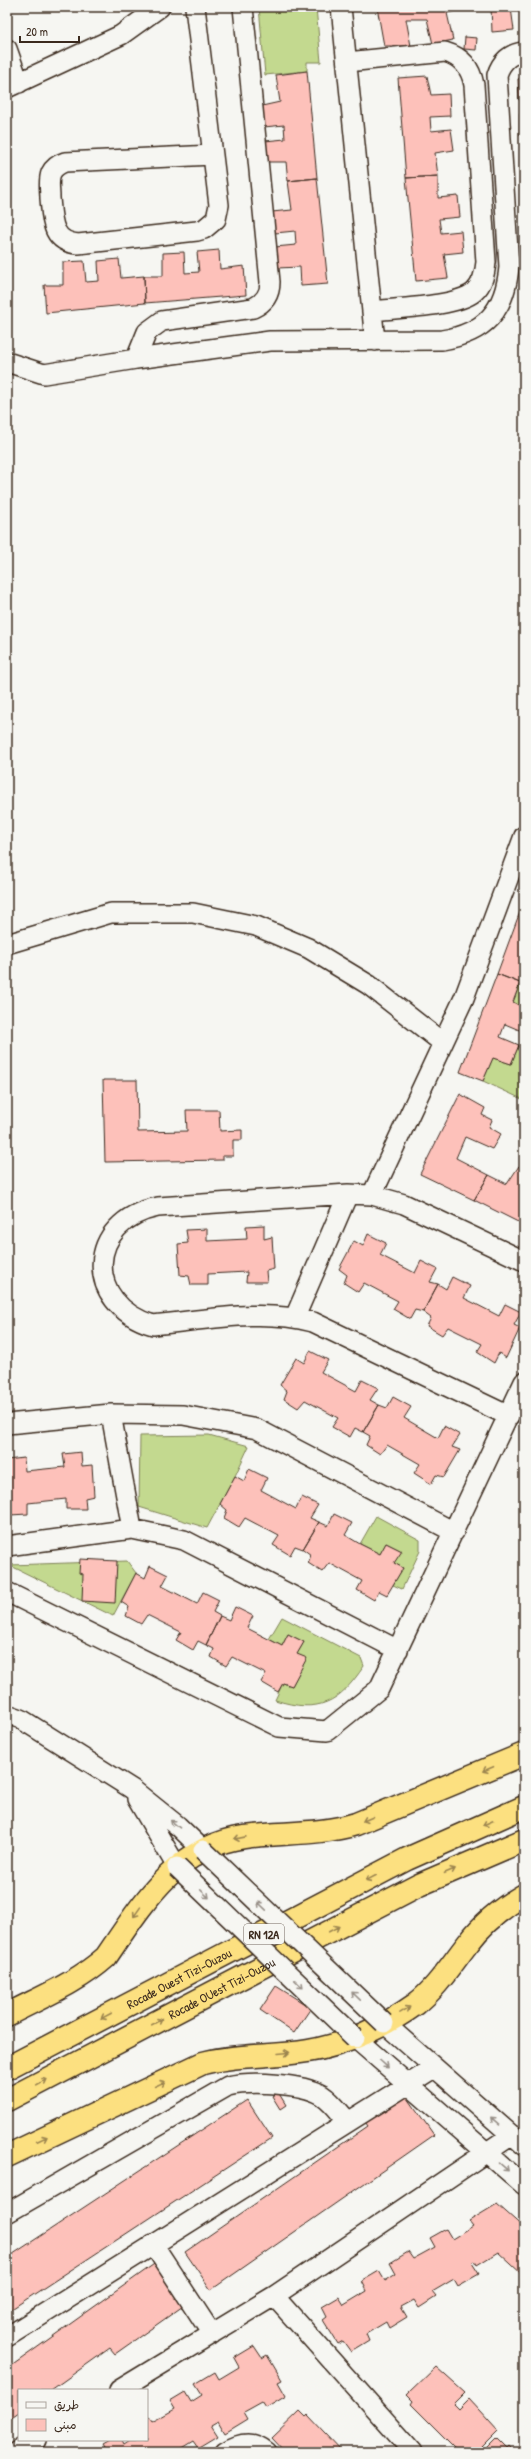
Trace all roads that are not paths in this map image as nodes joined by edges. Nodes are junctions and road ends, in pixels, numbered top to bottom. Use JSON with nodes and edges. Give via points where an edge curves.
{"nodes":[{"id":1,"x":160,"y":7,"type":"edge"},
{"id":2,"x":195,"y":7,"type":"edge"},
{"id":3,"x":243,"y":7,"type":"edge"},
{"id":4,"x":341,"y":7,"type":"edge"},
{"id":5,"x":7,"y":49,"type":"edge"},
{"id":6,"x":524,"y":52,"type":"edge"},
{"id":7,"x":347,"y":62,"type":"junction"},
{"id":8,"x":13,"y":85,"type":"edge"},
{"id":9,"x":213,"y":155,"type":"junction"},
{"id":10,"x":372,"y":311,"type":"junction"},
{"id":11,"x":375,"y":341,"type":"junction"},
{"id":12,"x":136,"y":358,"type":"junction"},
{"id":13,"x":7,"y":362,"type":"edge"},
{"id":14,"x":524,"y":836,"type":"edge"},
{"id":15,"x":7,"y":944,"type":"edge"},
{"id":16,"x":443,"y":1042,"type":"junction"},
{"id":17,"x":348,"y":1194,"type":"junction"},
{"id":18,"x":372,"y":1195,"type":"junction"},
{"id":19,"x":524,"y":1261,"type":"edge"},
{"id":20,"x":295,"y":1318,"type":"junction"},
{"id":21,"x":524,"y":1382,"type":"edge"},
{"id":22,"x":112,"y":1414,"type":"junction"},
{"id":23,"x":509,"y":1416,"type":"junction"},
{"id":24,"x":7,"y":1424,"type":"edge"},
{"id":25,"x":132,"y":1528,"type":"junction"},
{"id":26,"x":454,"y":1532,"type":"junction"},
{"id":27,"x":7,"y":1546,"type":"edge"},
{"id":28,"x":7,"y":1592,"type":"edge"},
{"id":29,"x":398,"y":1650,"type":"junction"},
{"id":30,"x":7,"y":1714,"type":"edge"},
{"id":31,"x":524,"y":1754,"type":"edge"},
{"id":32,"x":132,"y":1789,"type":"junction"},
{"id":33,"x":524,"y":1807,"type":"edge"},
{"id":34,"x":524,"y":1840,"type":"edge"},
{"id":35,"x":203,"y":1850,"type":"junction"},
{"id":36,"x":177,"y":1868,"type":"junction"},
{"id":37,"x":524,"y":1894,"type":"edge"},
{"id":38,"x":7,"y":2015,"type":"edge"},
{"id":39,"x":384,"y":2023,"type":"junction"},
{"id":40,"x":355,"y":2038,"type":"junction"},
{"id":41,"x":7,"y":2068,"type":"edge"},
{"id":42,"x":434,"y":2068,"type":"junction"},
{"id":43,"x":408,"y":2085,"type":"junction"},
{"id":44,"x":7,"y":2100,"type":"edge"},
{"id":45,"x":348,"y":2122,"type":"junction"},
{"id":46,"x":518,"y":2141,"type":"edge"},
{"id":47,"x":486,"y":2153,"type":"junction"},
{"id":48,"x":7,"y":2156,"type":"edge"},
{"id":49,"x":524,"y":2185,"type":"edge"},
{"id":50,"x":7,"y":2213,"type":"edge"},
{"id":51,"x":153,"y":2244,"type":"junction"},
{"id":52,"x":274,"y":2296,"type":"junction"},
{"id":53,"x":212,"y":2334,"type":"junction"},
{"id":54,"x":7,"y":2336,"type":"edge"},
{"id":55,"x":121,"y":2389,"type":"edge"},
{"id":56,"x":34,"y":2441,"type":"edge"},
{"id":57,"x":16,"y":2452,"type":"edge"},
{"id":58,"x":225,"y":2452,"type":"edge"},
{"id":59,"x":267,"y":2452,"type":"edge"},
{"id":60,"x":413,"y":2452,"type":"edge"}],
"edges":[{"from":1,"to":8,"type":"street","via":[[121,35]]},
{"from":2,"to":9,"type":"street"},
{"from":3,"to":12,"type":"street","via":[[270,282],[268,294],[265,300],[253,308],[162,321],[147,332]]},
{"from":4,"to":7,"type":"street"},
{"from":5,"to":8,"type":"street"},
{"from":6,"to":11,"type":"street","via":[[516,52],[504,61],[497,75],[509,267],[507,285],[501,302],[477,330],[460,337],[442,340]]},
{"from":7,"to":10,"type":"street"},
{"from":7,"to":10,"type":"street","via":[[445,52],[465,64],[474,85],[486,262],[481,283],[475,292],[456,301]]},
{"from":9,"to":9,"type":"street","via":[[218,212],[216,219],[204,229],[78,244],[66,241],[53,228],[49,178],[59,164]]},
{"from":10,"to":11,"type":"street"},
{"from":11,"to":12,"type":"street","via":[[270,341]]},
{"from":12,"to":13,"type":"street","via":[[44,374]]},
{"from":14,"to":16,"type":"street","via":[[464,998]]},
{"from":15,"to":16,"type":"street","via":[[111,913],[193,913],[256,926],[308,948],[369,985]]},
{"from":16,"to":18,"type":"street"},
{"from":17,"to":18,"type":"street"},
{"from":17,"to":20,"type":"street"},
{"from":17,"to":20,"type":"street","via":[[141,1210],[126,1218],[106,1246],[102,1263],[104,1281],[111,1297],[122,1310],[137,1320],[153,1325],[263,1315]]},
{"from":18,"to":19,"type":"street","via":[[404,1204]]},
{"from":20,"to":23,"type":"street","via":[[319,1325]]},
{"from":21,"to":23,"type":"street"},
{"from":22,"to":24,"type":"street"},
{"from":22,"to":25,"type":"street"},
{"from":22,"to":26,"type":"street","via":[[183,1415],[257,1429]]},
{"from":23,"to":26,"type":"street"},
{"from":25,"to":27,"type":"street"},
{"from":25,"to":29,"type":"street","via":[[184,1540]]},
{"from":26,"to":29,"type":"street"},
{"from":28,"to":29,"type":"street","via":[[279,1728],[327,1731],[379,1689]]},
{"from":30,"to":32,"type":"street","via":[[21,1719]]},
{"from":31,"to":35,"type":"highway","one_way":true,"via":[[356,1824],[328,1830],[242,1838]]},
{"from":35,"to":32,"type":"street","one_way":true},
{"from":32,"to":36,"type":"street"},
{"from":33,"to":41,"type":"highway","name":"Rocade Ouest Tizi-Ouzou","number":"RN 12A","one_way":true,"via":[[407,1859]]},
{"from":44,"to":34,"type":"highway","name":"Rocade OUest Tizi-Ouzou","number":"RN 12A","one_way":true,"via":[[419,1884]]},
{"from":35,"to":36,"type":"highway"},
{"from":39,"to":35,"type":"street","one_way":true,"bridge":true},
{"from":36,"to":38,"type":"highway","one_way":true,"via":[[151,1892],[106,1957],[75,1980]]},
{"from":36,"to":40,"type":"street","one_way":true,"bridge":true},
{"from":39,"to":37,"type":"highway","one_way":true,"via":[[427,1994],[483,1926]]},
{"from":39,"to":40,"type":"highway"},
{"from":39,"to":42,"type":"street"},
{"from":40,"to":43,"type":"street","one_way":true},
{"from":48,"to":40,"type":"highway","one_way":true,"via":[[203,2063],[307,2052]]},
{"from":42,"to":43,"type":"street"},
{"from":46,"to":42,"type":"street","one_way":true},
{"from":43,"to":45,"type":"street"},
{"from":43,"to":47,"type":"street"},
{"from":45,"to":50,"type":"street","via":[[331,2102],[313,2091],[256,2082],[228,2086]]},
{"from":45,"to":51,"type":"street"},
{"from":46,"to":47,"type":"street"},
{"from":47,"to":49,"type":"street","one_way":true},
{"from":47,"to":52,"type":"street"},
{"from":51,"to":53,"type":"street"},
{"from":51,"to":54,"type":"street"},
{"from":52,"to":53,"type":"street"},
{"from":52,"to":60,"type":"street"},
{"from":53,"to":55,"type":"street"},
{"from":56,"to":57,"type":"street"},
{"from":58,"to":59,"type":"street","via":[[236,2445],[246,2443]]}]}
